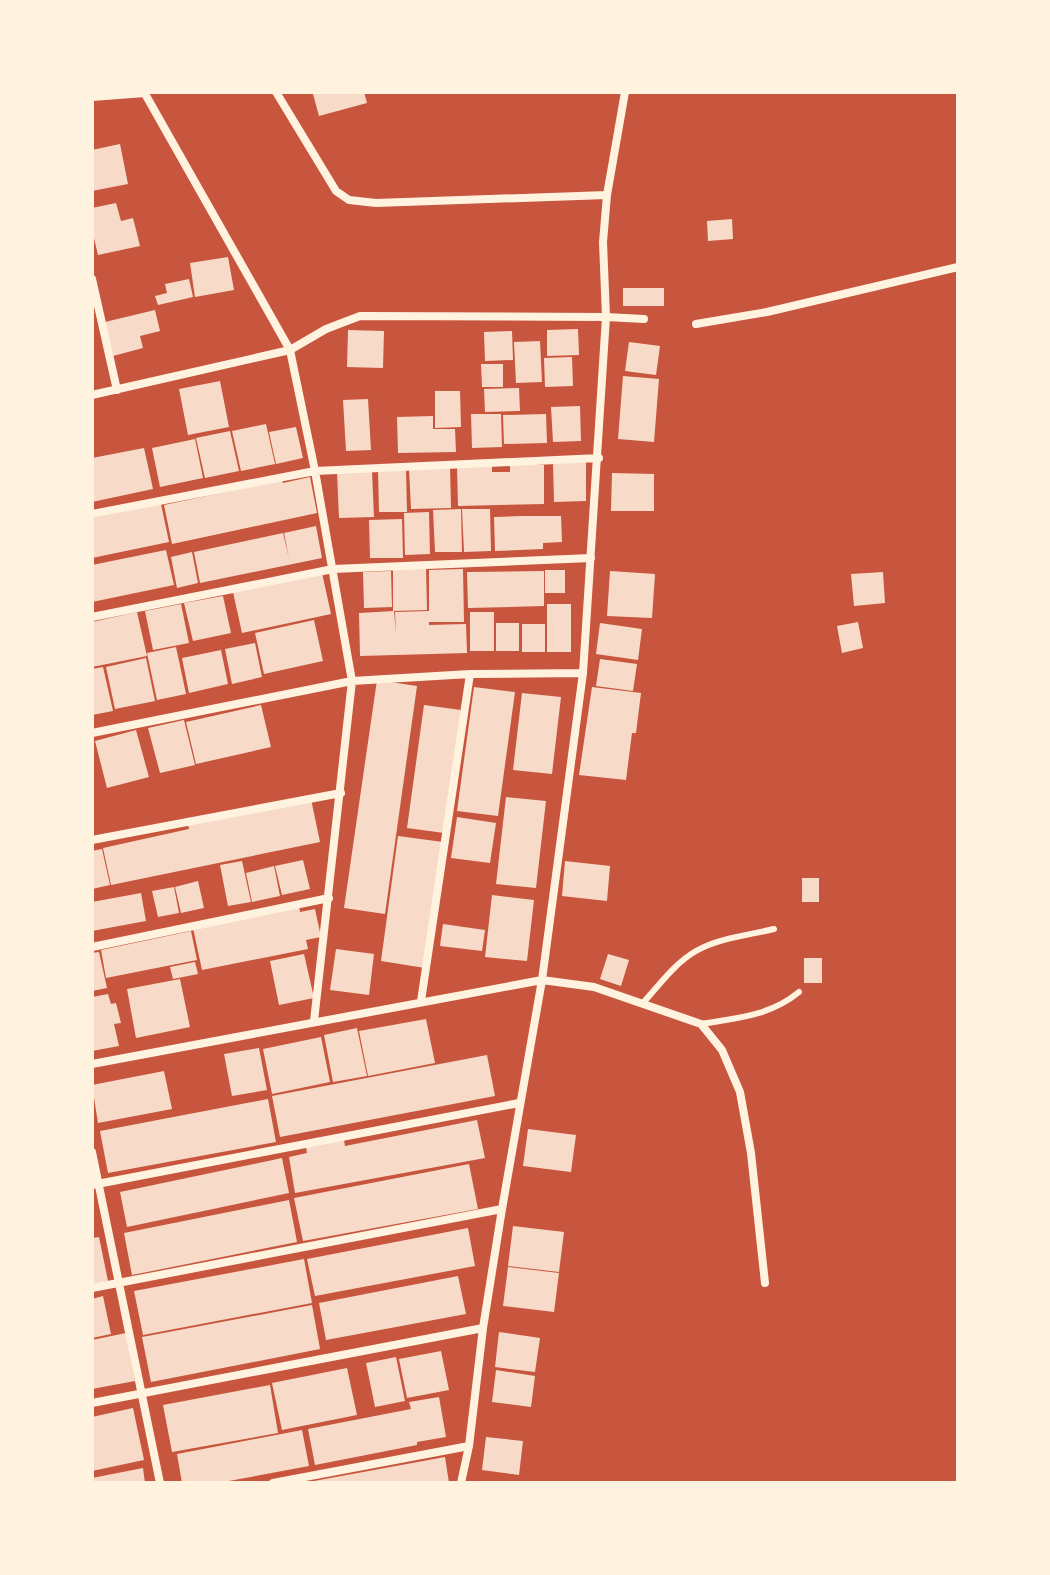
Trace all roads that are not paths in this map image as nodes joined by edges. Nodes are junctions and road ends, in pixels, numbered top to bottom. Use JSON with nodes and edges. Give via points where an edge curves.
{"nodes":[{"id":1,"x":145,"y":92,"type":"edge"},
{"id":2,"x":276,"y":92,"type":"edge"},
{"id":3,"x":625,"y":92,"type":"edge"},
{"id":4,"x":92,"y":97,"type":"edge"},
{"id":5,"x":607,"y":195,"type":"junction"},
{"id":6,"x":958,"y":267,"type":"edge"},
{"id":7,"x":92,"y":279,"type":"edge"},
{"id":8,"x":606,"y":317,"type":"junction"},
{"id":9,"x":644,"y":319,"type":"dead end"},
{"id":10,"x":696,"y":324,"type":"dead end"},
{"id":11,"x":290,"y":350,"type":"junction"},
{"id":12,"x":117,"y":390,"type":"junction"},
{"id":13,"x":92,"y":395,"type":"edge"},
{"id":14,"x":599,"y":458,"type":"junction"},
{"id":15,"x":315,"y":471,"type":"junction"},
{"id":16,"x":92,"y":514,"type":"edge"},
{"id":17,"x":591,"y":558,"type":"junction"},
{"id":18,"x":333,"y":569,"type":"junction"},
{"id":19,"x":92,"y":617,"type":"edge"},
{"id":20,"x":583,"y":673,"type":"junction"},
{"id":21,"x":470,"y":674,"type":"junction"},
{"id":22,"x":352,"y":681,"type":"junction"},
{"id":23,"x":92,"y":733,"type":"edge"},
{"id":24,"x":341,"y":793,"type":"junction"},
{"id":25,"x":92,"y":840,"type":"edge"},
{"id":26,"x":329,"y":898,"type":"junction"},
{"id":27,"x":774,"y":929,"type":"dead end"},
{"id":28,"x":92,"y":947,"type":"edge"},
{"id":29,"x":542,"y":980,"type":"junction"},
{"id":30,"x":799,"y":992,"type":"dead end"},
{"id":31,"x":421,"y":1001,"type":"junction"},
{"id":32,"x":643,"y":1003,"type":"junction"},
{"id":33,"x":314,"y":1021,"type":"junction"},
{"id":34,"x":701,"y":1024,"type":"junction"},
{"id":35,"x":92,"y":1064,"type":"edge"},
{"id":36,"x":519,"y":1103,"type":"junction"},
{"id":37,"x":92,"y":1152,"type":"edge"},
{"id":38,"x":95,"y":1184,"type":"edge"},
{"id":39,"x":502,"y":1209,"type":"junction"},
{"id":40,"x":120,"y":1282,"type":"junction"},
{"id":41,"x":765,"y":1283,"type":"dead end"},
{"id":42,"x":92,"y":1288,"type":"edge"},
{"id":43,"x":483,"y":1328,"type":"junction"},
{"id":44,"x":143,"y":1393,"type":"junction"},
{"id":45,"x":92,"y":1403,"type":"edge"},
{"id":46,"x":469,"y":1446,"type":"junction"},
{"id":47,"x":160,"y":1483,"type":"edge"},
{"id":48,"x":273,"y":1483,"type":"edge"},
{"id":49,"x":461,"y":1483,"type":"edge"}],
"edges":[{"from":1,"to":4,"type":"street"},
{"from":1,"to":11,"type":"street"},
{"from":2,"to":5,"type":"street","via":[[336,191],[349,200]]},
{"from":3,"to":5,"type":"street"},
{"from":5,"to":8,"type":"street"},
{"from":6,"to":10,"type":"street"},
{"from":7,"to":12,"type":"street"},
{"from":8,"to":9,"type":"street"},
{"from":8,"to":11,"type":"street","via":[[360,316]]},
{"from":8,"to":14,"type":"street"},
{"from":11,"to":12,"type":"street"},
{"from":11,"to":15,"type":"street"},
{"from":12,"to":13,"type":"street"},
{"from":14,"to":15,"type":"street"},
{"from":14,"to":17,"type":"street"},
{"from":15,"to":16,"type":"street"},
{"from":15,"to":18,"type":"street"},
{"from":17,"to":18,"type":"street"},
{"from":17,"to":20,"type":"street"},
{"from":18,"to":19,"type":"street"},
{"from":18,"to":22,"type":"street"},
{"from":20,"to":21,"type":"street"},
{"from":20,"to":29,"type":"street"},
{"from":21,"to":22,"type":"street"},
{"from":21,"to":31,"type":"street"},
{"from":22,"to":23,"type":"street"},
{"from":22,"to":24,"type":"street"},
{"from":24,"to":25,"type":"street"},
{"from":24,"to":26,"type":"street"},
{"from":26,"to":28,"type":"street"},
{"from":26,"to":33,"type":"street"},
{"from":27,"to":32,"type":"lane","via":[[694,952]]},
{"from":29,"to":31,"type":"street"},
{"from":29,"to":32,"type":"street","via":[[594,987]]},
{"from":29,"to":36,"type":"street"},
{"from":30,"to":34,"type":"lane","via":[[782,1007]]},
{"from":31,"to":33,"type":"street"},
{"from":32,"to":34,"type":"street"},
{"from":33,"to":35,"type":"street"},
{"from":34,"to":41,"type":"street","via":[[722,1050],[740,1092]]},
{"from":36,"to":38,"type":"street"},
{"from":36,"to":39,"type":"street"},
{"from":37,"to":38,"type":"street"},
{"from":38,"to":40,"type":"street"},
{"from":39,"to":40,"type":"street"},
{"from":39,"to":43,"type":"street"},
{"from":40,"to":42,"type":"street"},
{"from":40,"to":44,"type":"street"},
{"from":43,"to":44,"type":"street"},
{"from":43,"to":46,"type":"street"},
{"from":44,"to":45,"type":"street"},
{"from":44,"to":47,"type":"street"},
{"from":46,"to":48,"type":"street"},
{"from":46,"to":49,"type":"street"}]}
